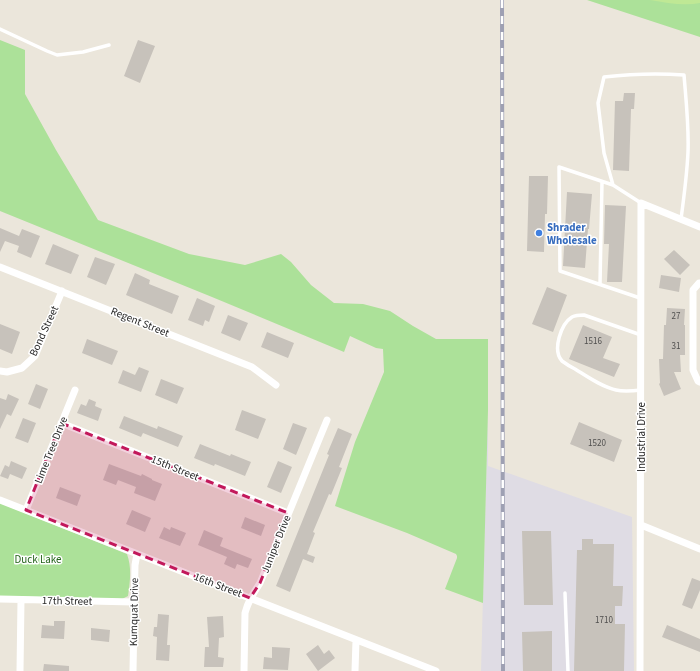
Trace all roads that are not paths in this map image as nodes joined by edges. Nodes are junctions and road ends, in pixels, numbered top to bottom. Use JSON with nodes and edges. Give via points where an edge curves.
{"nodes":[{"id":1,"x":0,"y":28,"type":"edge"},
{"id":2,"x":110,"y":46,"type":"dead end"},
{"id":3,"x":602,"y":182,"type":"junction"},
{"id":4,"x":613,"y":185,"type":"junction"},
{"id":5,"x":641,"y":203,"type":"junction"},
{"id":6,"x":681,"y":219,"type":"junction"},
{"id":7,"x":700,"y":227,"type":"edge"},
{"id":8,"x":0,"y":267,"type":"edge"},
{"id":9,"x":700,"y":283,"type":"edge"},
{"id":10,"x":600,"y":284,"type":"junction"},
{"id":11,"x":62,"y":291,"type":"junction"},
{"id":12,"x":641,"y":298,"type":"junction"},
{"id":13,"x":641,"y":335,"type":"junction"},
{"id":14,"x":0,"y":371,"type":"edge"},
{"id":15,"x":700,"y":382,"type":"edge"},
{"id":16,"x":276,"y":385,"type":"dead end"},
{"id":17,"x":75,"y":390,"type":"dead end"},
{"id":18,"x":641,"y":390,"type":"junction"},
{"id":19,"x":326,"y":420,"type":"dead end"},
{"id":20,"x":61,"y":424,"type":"junction"},
{"id":21,"x":0,"y":500,"type":"edge"},
{"id":22,"x":26,"y":510,"type":"junction"},
{"id":23,"x":288,"y":513,"type":"junction"},
{"id":24,"x":641,"y":525,"type":"junction"},
{"id":25,"x":700,"y":549,"type":"edge"},
{"id":26,"x":138,"y":554,"type":"junction"},
{"id":27,"x":565,"y":593,"type":"dead end"},
{"id":28,"x":250,"y":598,"type":"junction"},
{"id":29,"x":0,"y":600,"type":"edge"},
{"id":30,"x":21,"y":600,"type":"junction"},
{"id":31,"x":134,"y":602,"type":"junction"},
{"id":32,"x":356,"y":640,"type":"junction"},
{"id":33,"x":20,"y":671,"type":"edge"},
{"id":34,"x":133,"y":671,"type":"edge"},
{"id":35,"x":244,"y":671,"type":"edge"},
{"id":36,"x":355,"y":671,"type":"edge"},
{"id":37,"x":436,"y":671,"type":"edge"},
{"id":38,"x":568,"y":671,"type":"edge"},
{"id":39,"x":640,"y":671,"type":"edge"}],
"edges":[{"from":1,"to":2,"type":"lane","via":[[57,55]]},
{"from":3,"to":4,"type":"lane"},
{"from":3,"to":10,"type":"lane"},
{"from":3,"to":10,"type":"lane","via":[[559,167],[560,271]]},
{"from":4,"to":5,"type":"lane"},
{"from":4,"to":6,"type":"lane","via":[[604,153],[598,103],[604,77],[684,75],[688,151]]},
{"from":5,"to":6,"type":"street"},
{"from":5,"to":12,"type":"street","name":"Industrial Drive"},
{"from":6,"to":7,"type":"street"},
{"from":8,"to":11,"type":"street","name":"Regent Street"},
{"from":9,"to":15,"type":"street","via":[[693,290],[693,370]]},
{"from":10,"to":12,"type":"lane"},
{"from":11,"to":14,"type":"street","name":"Bond Street","via":[[35,356],[22,368]]},
{"from":11,"to":16,"type":"street","name":"Regent Street","via":[[252,367]]},
{"from":12,"to":13,"type":"street","name":"Industrial Drive"},
{"from":13,"to":18,"type":"street","name":"Industrial Drive"},
{"from":13,"to":18,"type":"lane","via":[[584,315],[576,315],[566,322],[557,346],[562,360],[587,377],[616,390]]},
{"from":17,"to":20,"type":"street","name":"Lime Tree Drive"},
{"from":18,"to":24,"type":"street","name":"Industrial Drive"},
{"from":19,"to":23,"type":"street","name":"Juniper Drive"},
{"from":20,"to":22,"type":"street","name":"Lime Tree Drive"},
{"from":20,"to":23,"type":"street","name":"15th Street"},
{"from":21,"to":22,"type":"street","name":"16th Street"},
{"from":22,"to":26,"type":"street","name":"16th Street"},
{"from":23,"to":28,"type":"street","name":"Juniper Drive","via":[[260,583]]},
{"from":24,"to":25,"type":"street"},
{"from":24,"to":39,"type":"street","name":"Industrial Drive"},
{"from":26,"to":28,"type":"street","name":"16th Street"},
{"from":26,"to":31,"type":"street","name":"Kumquat Drive","via":[[135,565]]},
{"from":27,"to":38,"type":"lane"},
{"from":28,"to":32,"type":"street","name":"16th Street"},
{"from":28,"to":35,"type":"street","name":"Juniper Drive","via":[[245,613]]},
{"from":29,"to":30,"type":"street","name":"17th Street"},
{"from":30,"to":31,"type":"street","name":"17th Street"},
{"from":30,"to":33,"type":"street"},
{"from":31,"to":34,"type":"street","name":"Kumquat Drive"},
{"from":32,"to":36,"type":"street"},
{"from":32,"to":37,"type":"street","name":"16th Street"}]}
